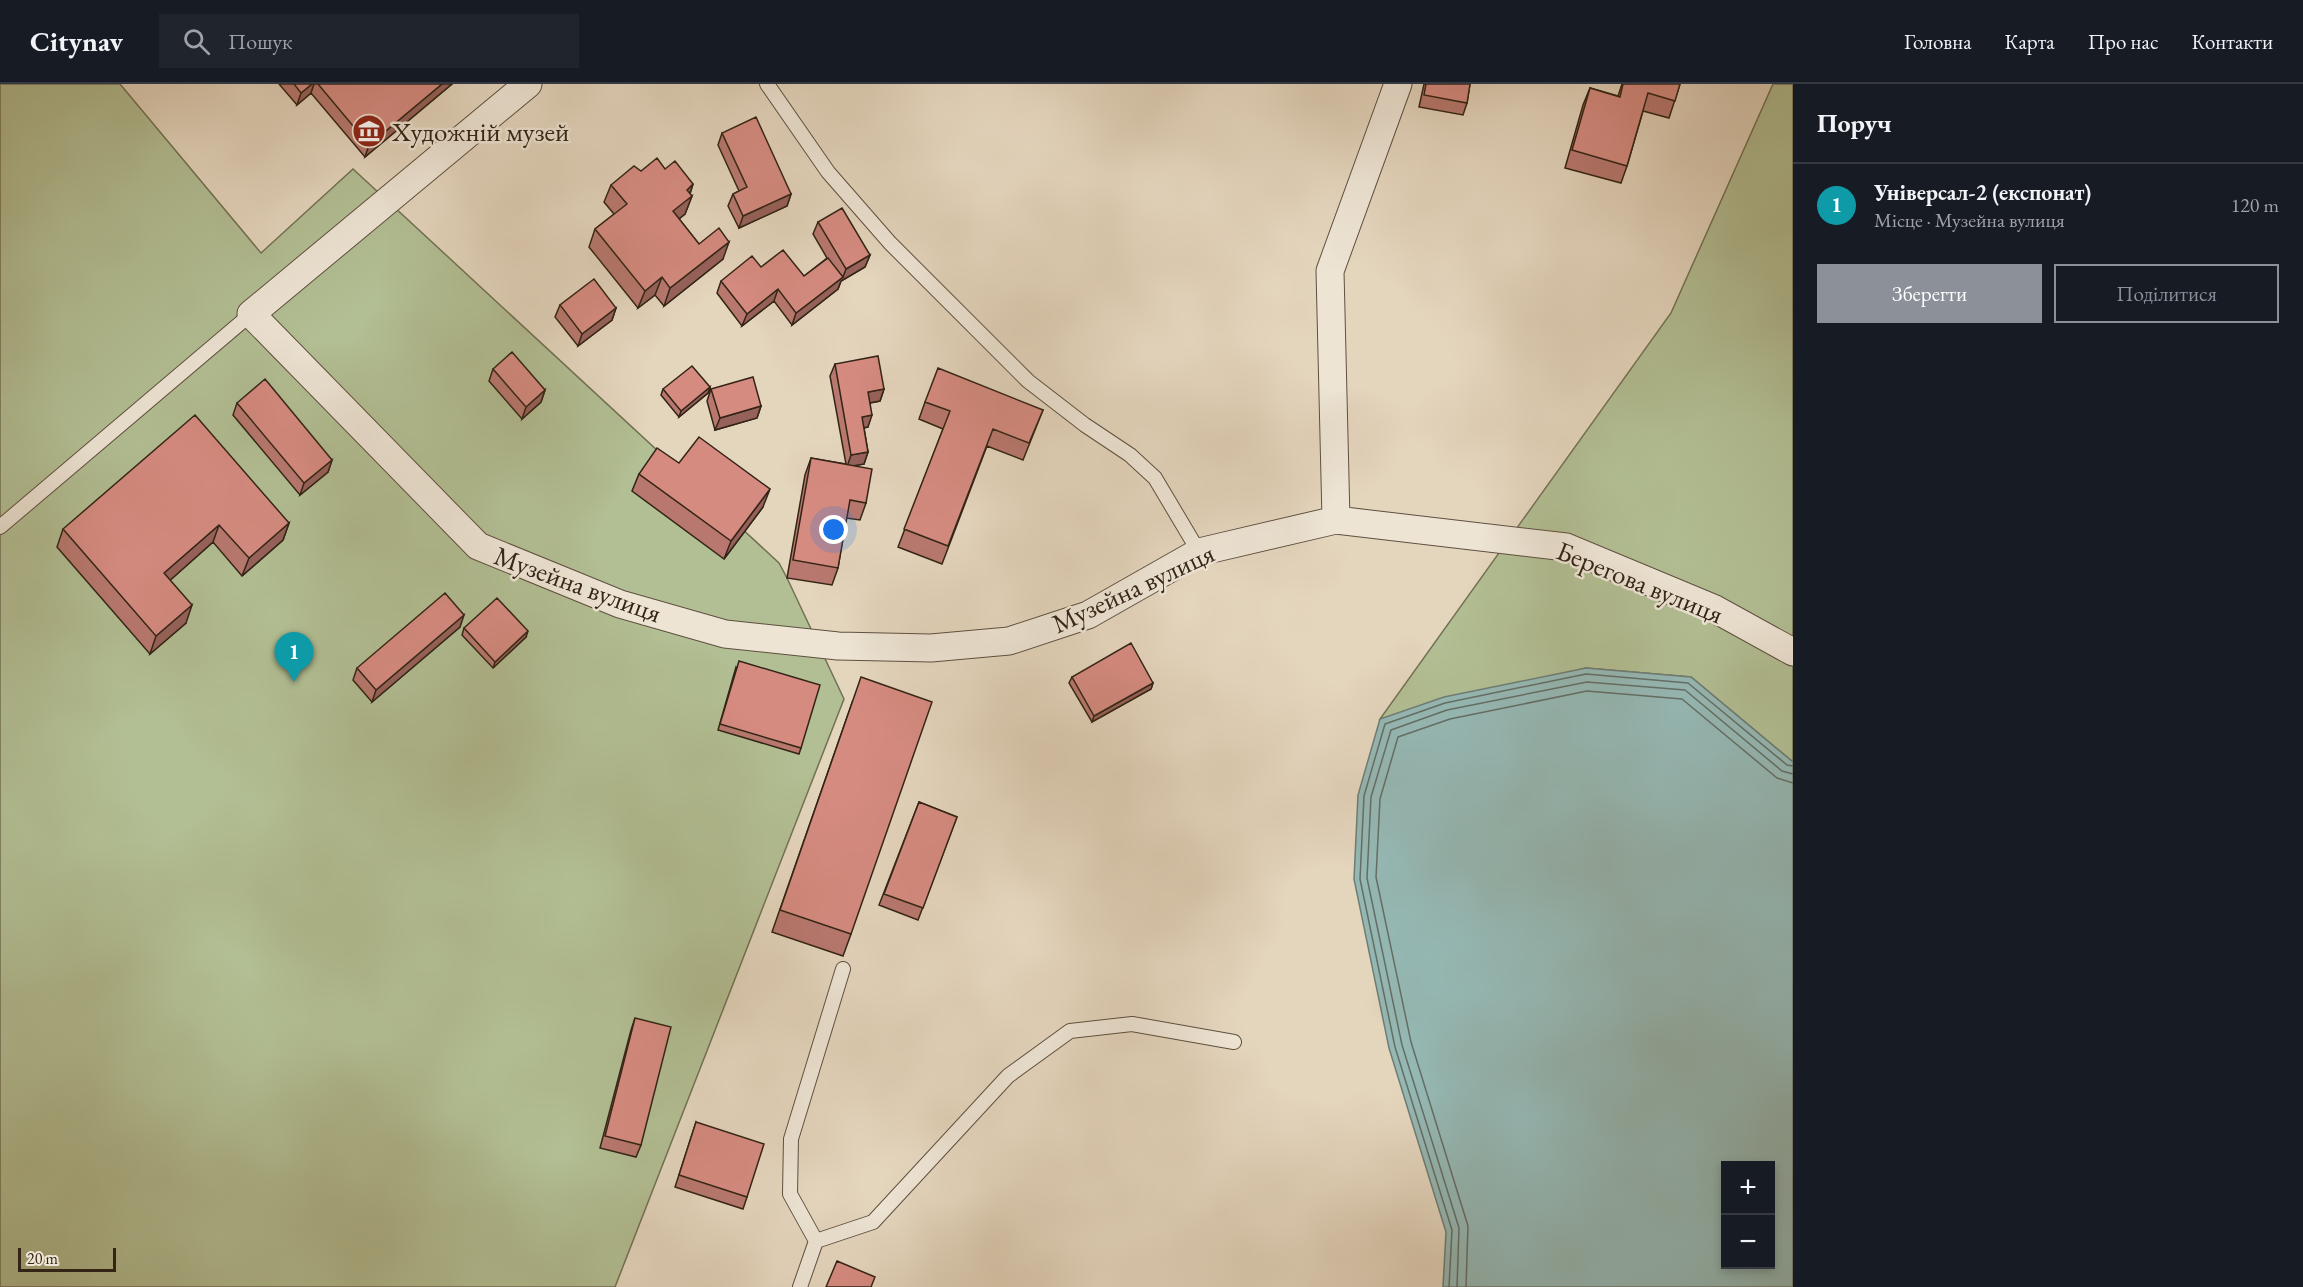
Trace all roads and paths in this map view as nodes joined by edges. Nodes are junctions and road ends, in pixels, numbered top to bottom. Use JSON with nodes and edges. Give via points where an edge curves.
{"nodes":[{"id":1,"x":528,"y":84,"type":"edge"},
{"id":2,"x":767,"y":84,"type":"edge"},
{"id":3,"x":1398,"y":84,"type":"edge"},
{"id":4,"x":251,"y":314,"type":"junction"},
{"id":5,"x":1336,"y":520,"type":"junction"},
{"id":6,"x":0,"y":527,"type":"edge"},
{"id":7,"x":1199,"y":552,"type":"junction"},
{"id":8,"x":1793,"y":652,"type":"edge"},
{"id":9,"x":843,"y":969,"type":"dead end"},
{"id":10,"x":1234,"y":1042,"type":"dead end"},
{"id":11,"x":816,"y":1241,"type":"junction"},
{"id":12,"x":800,"y":1287,"type":"edge"}],
"edges":[{"from":1,"to":4,"type":"street"},
{"from":2,"to":7,"type":"lane","via":[[828,172],[890,243],[1028,381],[1130,455],[1155,478]]},
{"from":3,"to":5,"type":"street","via":[[1330,271]]},
{"from":4,"to":6,"type":"lane"},
{"from":4,"to":7,"type":"street","name":"Музейна вулиця","via":[[478,546],[620,604],[725,634],[838,646],[931,648],[1009,640],[1088,615]]},
{"from":5,"to":7,"type":"street","name":"Музейна вулиця"},
{"from":5,"to":8,"type":"street","name":"Берегова вулиця","via":[[1566,547],[1715,609]]},
{"from":9,"to":11,"type":"lane","via":[[791,1140],[790,1194]]},
{"from":10,"to":11,"type":"lane","via":[[1132,1024],[1070,1031],[1008,1076],[873,1222]]},
{"from":11,"to":12,"type":"lane"}]}
